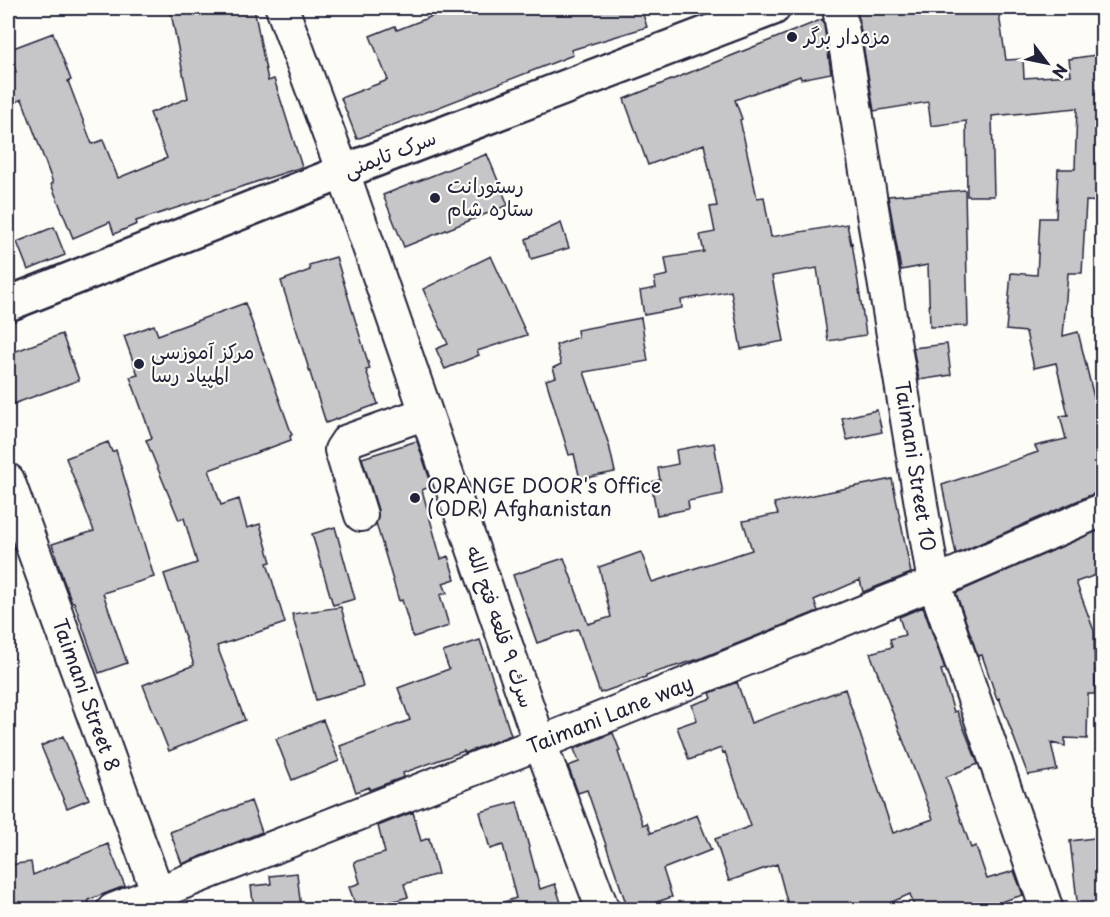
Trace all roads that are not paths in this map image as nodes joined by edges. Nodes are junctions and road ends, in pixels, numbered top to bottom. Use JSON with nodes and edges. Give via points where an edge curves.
{"nodes":[{"id":1,"x":282,"y":8,"type":"edge"},
{"id":2,"x":773,"y":8,"type":"edge"},
{"id":3,"x":840,"y":8,"type":"edge"},
{"id":4,"x":343,"y":172,"type":"junction"},
{"id":5,"x":8,"y":304,"type":"edge"},
{"id":6,"x":426,"y":413,"type":"junction"},
{"id":7,"x":8,"y":480,"type":"edge"},
{"id":8,"x":1102,"y":510,"type":"edge"},
{"id":9,"x":361,"y":515,"type":"dead end"},
{"id":10,"x":934,"y":583,"type":"junction"},
{"id":11,"x":540,"y":743,"type":"junction"},
{"id":12,"x":161,"y":900,"type":"edge"},
{"id":13,"x":113,"y":909,"type":"edge"},
{"id":14,"x":603,"y":909,"type":"edge"},
{"id":15,"x":1047,"y":909,"type":"edge"}],
"edges":[{"from":1,"to":4,"type":"street","name":"سرك ٩ قلعه فتح الله"},
{"from":2,"to":4,"type":"main road","name":"سرک تایمنی"},
{"from":3,"to":10,"type":"street","name":"Taimani Street 10"},
{"from":4,"to":5,"type":"main road","name":"سرک تایمنی"},
{"from":4,"to":6,"type":"street","name":"سرك ٩ قلعه فتح الله"},
{"from":6,"to":9,"type":"street","via":[[344,444],[341,450]]},
{"from":6,"to":11,"type":"street","name":"سرك ٩ قلعه فتح الله"},
{"from":7,"to":12,"type":"street","name":"Taimani Street 8"},
{"from":8,"to":10,"type":"street","name":"Taimani Lane way"},
{"from":10,"to":11,"type":"street","name":"Taimani Lane way"},
{"from":10,"to":15,"type":"street","name":"Taimani Street 10"},
{"from":11,"to":12,"type":"street","name":"Taimani Lane way"},
{"from":11,"to":14,"type":"street","name":"سرك ٩ قلعه فتح الله"},
{"from":12,"to":13,"type":"street","name":"Taimani Lane way"}]}
